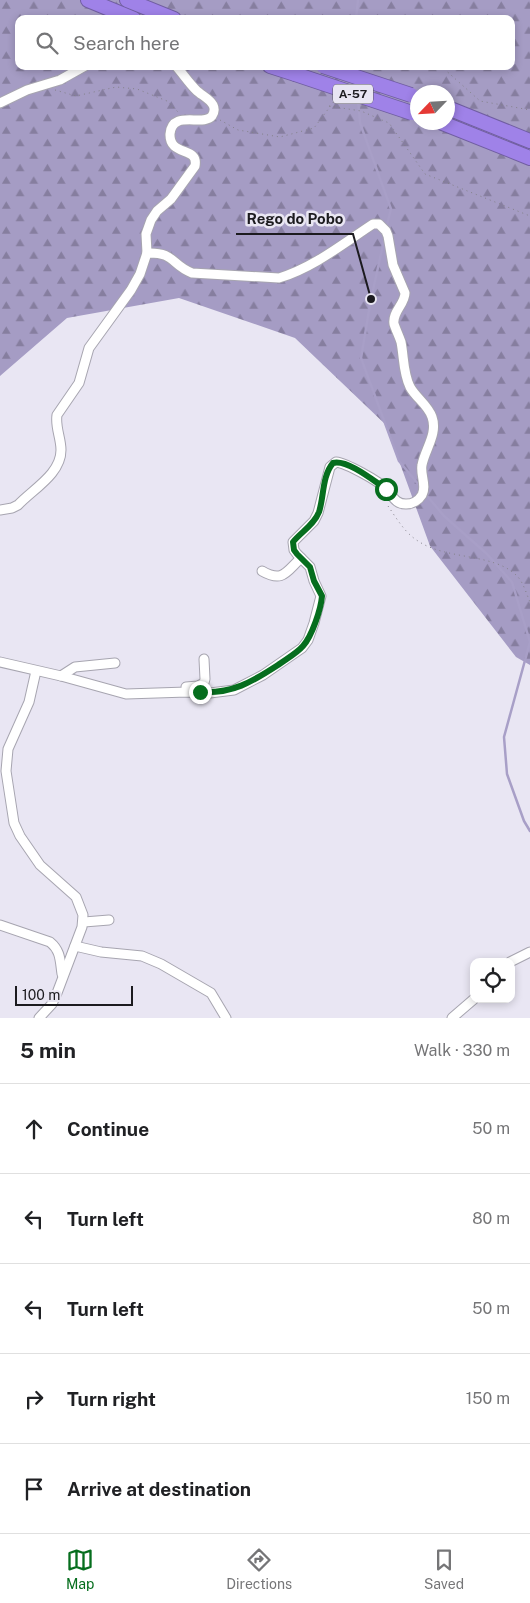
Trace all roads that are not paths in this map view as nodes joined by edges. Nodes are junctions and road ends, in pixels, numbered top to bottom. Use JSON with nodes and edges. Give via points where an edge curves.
{"nodes":[{"id":1,"x":88,"y":0,"type":"edge"},
{"id":2,"x":127,"y":0,"type":"edge"},
{"id":3,"x":124,"y":15,"type":"edge"},
{"id":4,"x":164,"y":15,"type":"edge"},
{"id":5,"x":78,"y":70,"type":"edge"},
{"id":6,"x":179,"y":70,"type":"edge"},
{"id":7,"x":282,"y":70,"type":"edge"},
{"id":8,"x":335,"y":70,"type":"edge"},
{"id":9,"x":410,"y":95,"type":"edge"},
{"id":10,"x":0,"y":103,"type":"edge"},
{"id":11,"x":455,"y":111,"type":"edge"},
{"id":12,"x":410,"y":112,"type":"edge"},
{"id":13,"x":455,"y":128,"type":"edge"},
{"id":14,"x":530,"y":141,"type":"edge"},
{"id":15,"x":530,"y":158,"type":"edge"},
{"id":16,"x":147,"y":253,"type":"junction"},
{"id":17,"x":0,"y":510,"type":"edge"},
{"id":18,"x":301,"y":558,"type":"junction"},
{"id":19,"x":262,"y":571,"type":"dead end"},
{"id":20,"x":204,"y":659,"type":"dead end"},
{"id":21,"x":0,"y":662,"type":"edge"},
{"id":22,"x":115,"y":663,"type":"dead end"},
{"id":23,"x":36,"y":671,"type":"junction"},
{"id":24,"x":61,"y":676,"type":"junction"},
{"id":25,"x":146,"y":693,"type":"junction"},
{"id":26,"x":109,"y":920,"type":"dead end"},
{"id":27,"x":84,"y":922,"type":"junction"},
{"id":28,"x":0,"y":926,"type":"edge"},
{"id":29,"x":75,"y":946,"type":"junction"},
{"id":30,"x":530,"y":952,"type":"edge"},
{"id":31,"x":515,"y":960,"type":"edge"},
{"id":32,"x":63,"y":976,"type":"junction"},
{"id":33,"x":470,"y":1002,"type":"edge"},
{"id":34,"x":39,"y":1018,"type":"edge"},
{"id":35,"x":226,"y":1018,"type":"edge"},
{"id":36,"x":452,"y":1018,"type":"edge"}],
"edges":[{"from":1,"to":3,"type":"highway"},
{"from":2,"to":4,"type":"highway"},
{"from":5,"to":10,"type":"street"},
{"from":6,"to":16,"type":"street","via":[[214,110],[209,119],[184,120],[172,128],[171,138],[175,147],[190,153],[196,161],[176,194],[150,220],[146,234]]},
{"from":7,"to":12,"type":"highway","number":"A-57","bridge":true},
{"from":8,"to":9,"type":"highway","number":"A-57","bridge":true},
{"from":11,"to":14,"type":"highway"},
{"from":13,"to":15,"type":"highway"},
{"from":16,"to":17,"type":"street","via":[[131,290],[89,348],[79,383],[57,415],[61,453],[57,465],[50,476],[18,505]]},
{"from":16,"to":18,"type":"street","via":[[162,253],[192,274],[279,278],[335,249],[373,224],[379,224],[386,231],[393,265],[405,293],[394,322],[405,375],[434,423],[422,466],[424,490],[415,502],[400,503],[386,489],[350,466],[333,463],[314,521],[293,542],[294,550]]},
{"from":18,"to":19,"type":"street","via":[[277,577]]},
{"from":18,"to":25,"type":"street","via":[[310,567],[322,596],[308,640],[302,648],[264,675],[234,690]]},
{"from":20,"to":25,"type":"street","via":[[205,679],[201,685],[162,688]]},
{"from":21,"to":23,"type":"street"},
{"from":22,"to":24,"type":"street","via":[[75,667]]},
{"from":23,"to":24,"type":"street"},
{"from":23,"to":27,"type":"street","via":[[29,702],[6,760],[14,823],[26,846],[50,875],[76,897]]},
{"from":24,"to":25,"type":"street","via":[[126,694]]},
{"from":26,"to":27,"type":"street"},
{"from":27,"to":29,"type":"street"},
{"from":28,"to":32,"type":"street","via":[[42,938],[55,946],[60,955]]},
{"from":29,"to":32,"type":"street"},
{"from":29,"to":35,"type":"street","via":[[142,956],[161,964],[211,993]]},
{"from":30,"to":31,"type":"street"},
{"from":32,"to":34,"type":"street","via":[[52,1004]]},
{"from":33,"to":36,"type":"street"}]}
